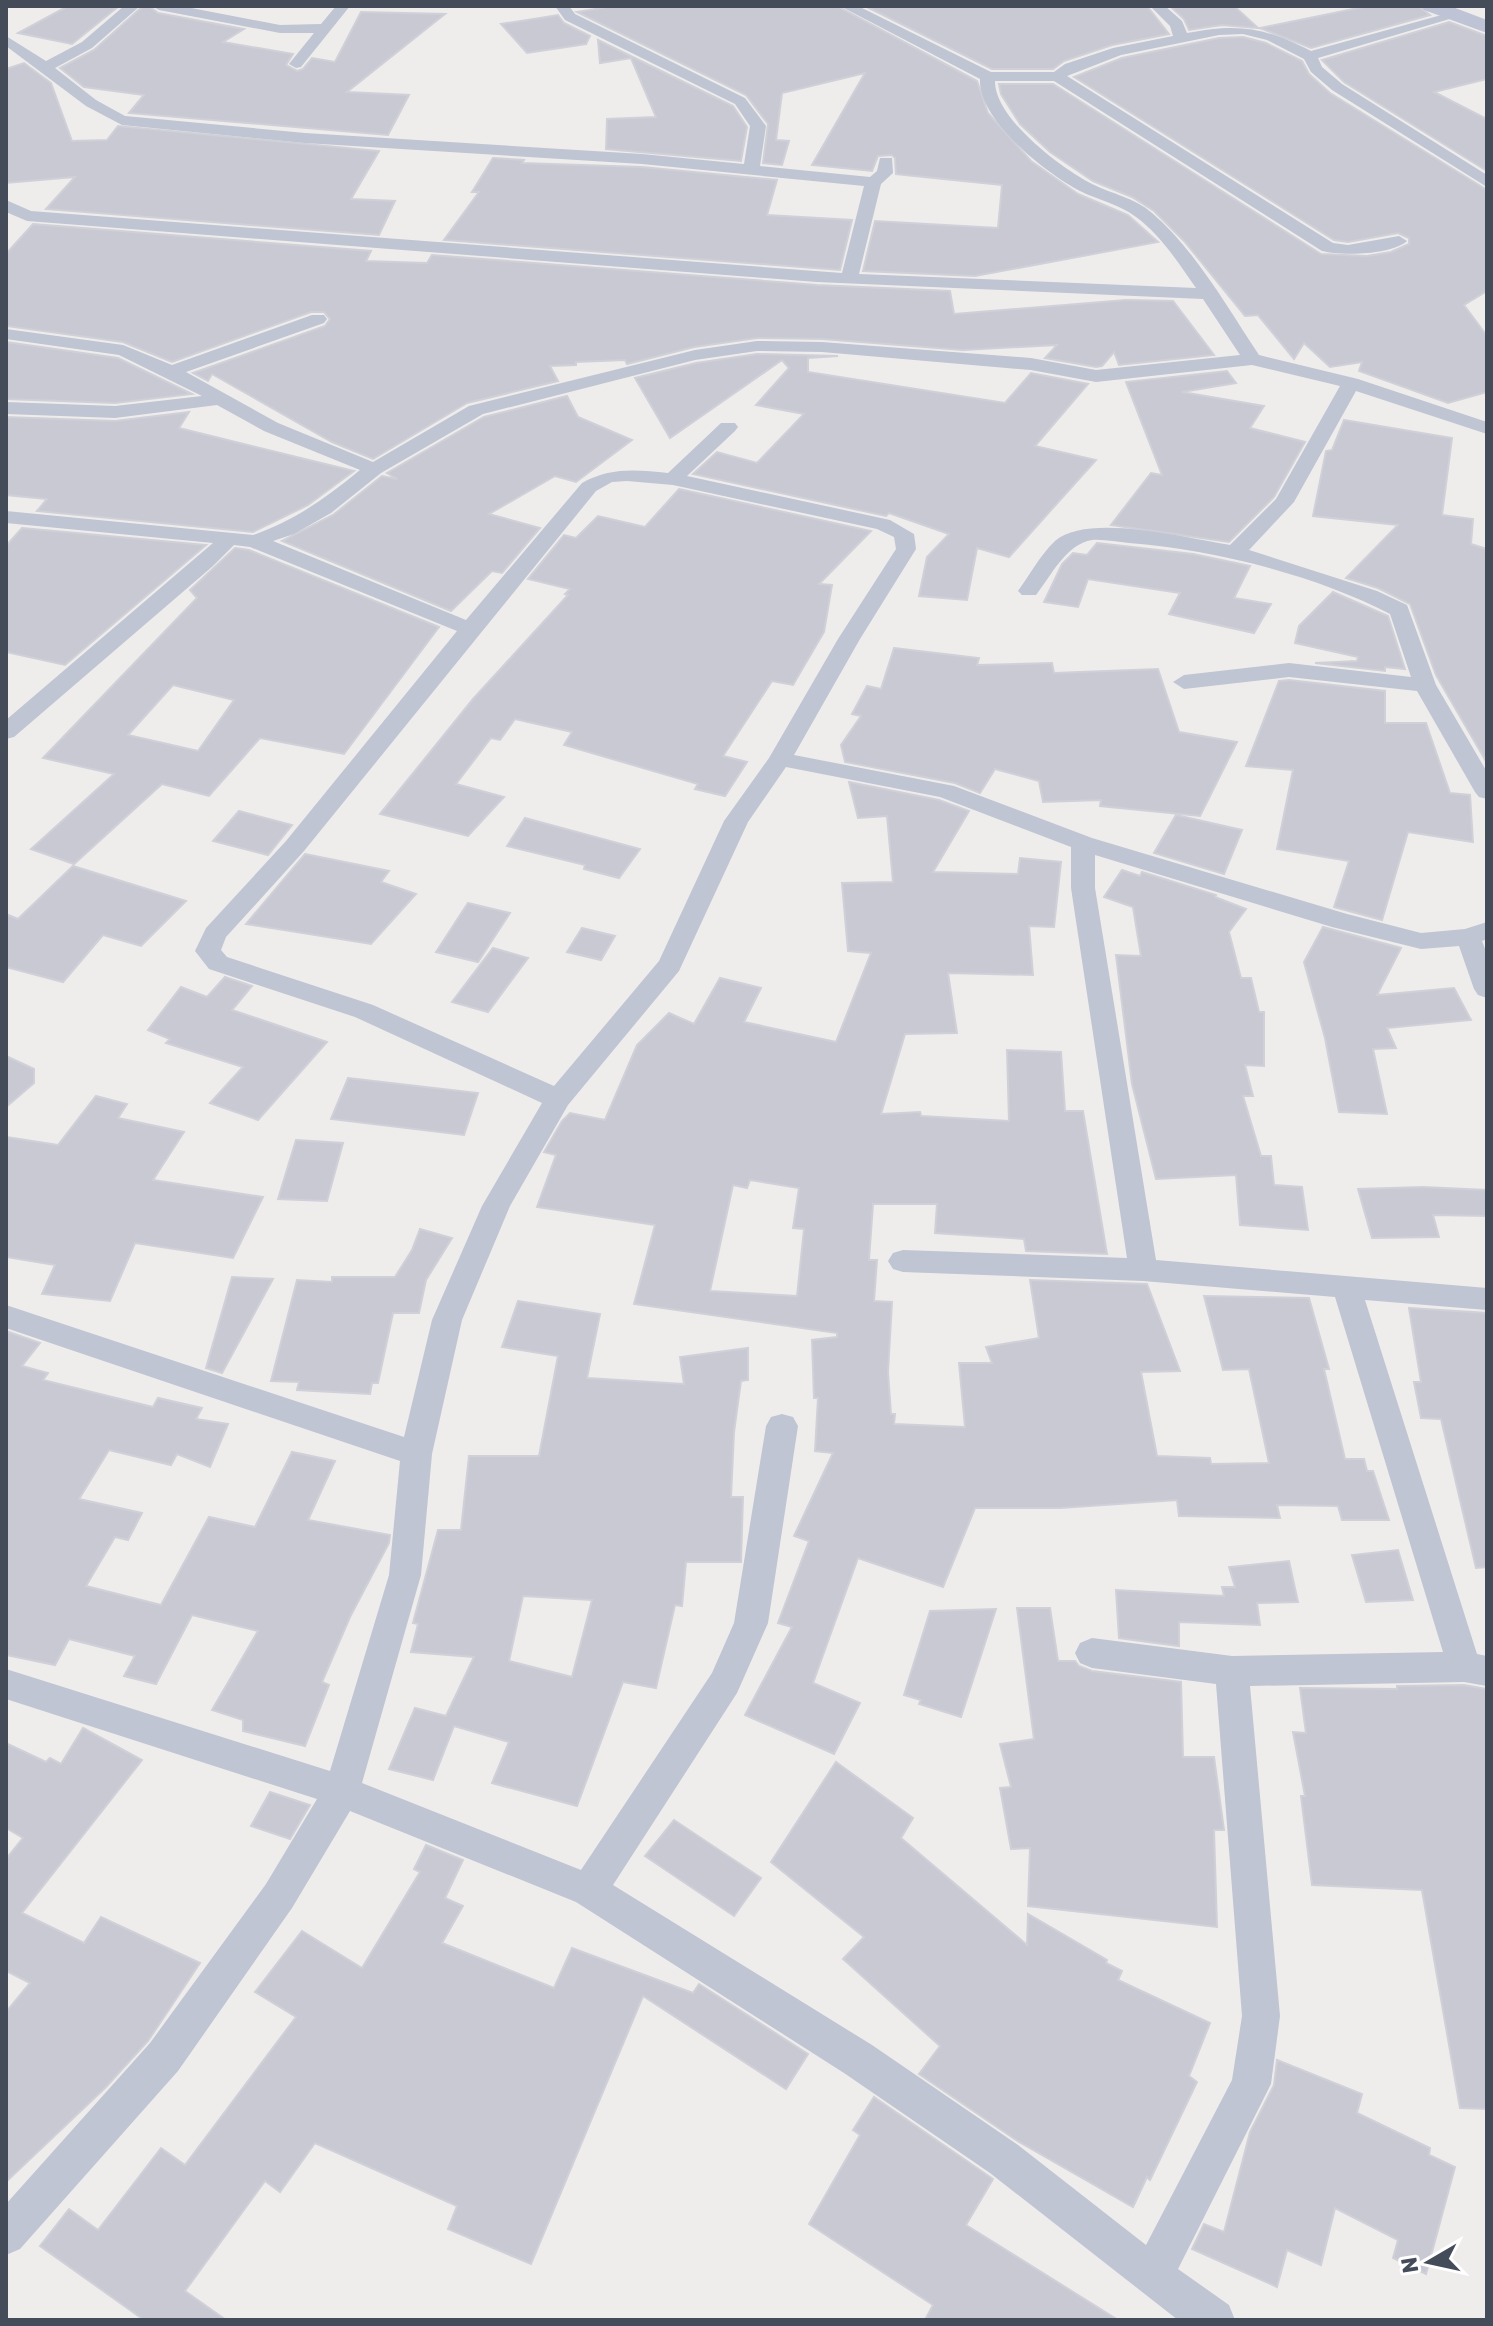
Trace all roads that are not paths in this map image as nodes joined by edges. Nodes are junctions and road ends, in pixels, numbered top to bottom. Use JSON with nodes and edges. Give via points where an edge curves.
{"nodes":[{"id":1,"x":133,"y":6,"type":"edge"},
{"id":2,"x":159,"y":6,"type":"edge"},
{"id":3,"x":343,"y":6,"type":"edge"},
{"id":4,"x":562,"y":6,"type":"edge"},
{"id":5,"x":847,"y":6,"type":"edge"},
{"id":6,"x":1157,"y":6,"type":"edge"},
{"id":7,"x":1431,"y":6,"type":"edge"},
{"id":8,"x":1456,"y":15,"type":"junction"},
{"id":9,"x":1484,"y":23,"type":"edge"},
{"id":10,"x":326,"y":28,"type":"junction"},
{"id":11,"x":1179,"y":31,"type":"junction"},
{"id":12,"x":6,"y":40,"type":"edge"},
{"id":13,"x":1310,"y":56,"type":"junction"},
{"id":14,"x":296,"y":64,"type":"dead end"},
{"id":15,"x":48,"y":66,"type":"junction"},
{"id":16,"x":1057,"y":76,"type":"junction"},
{"id":17,"x":988,"y":77,"type":"junction"},
{"id":18,"x":886,"y":161,"type":"dead end"},
{"id":19,"x":751,"y":171,"type":"junction"},
{"id":20,"x":873,"y":182,"type":"junction"},
{"id":21,"x":1487,"y":182,"type":"edge"},
{"id":22,"x":6,"y":205,"type":"edge"},
{"id":23,"x":1399,"y":241,"type":"dead end"},
{"id":24,"x":849,"y":278,"type":"junction"},
{"id":25,"x":1208,"y":294,"type":"junction"},
{"id":26,"x":318,"y":319,"type":"dead end"},
{"id":27,"x":6,"y":334,"type":"edge"},
{"id":28,"x":1252,"y":359,"type":"junction"},
{"id":29,"x":171,"y":371,"type":"junction"},
{"id":30,"x":1351,"y":383,"type":"junction"},
{"id":31,"x":222,"y":398,"type":"junction"},
{"id":32,"x":6,"y":408,"type":"edge"},
{"id":33,"x":728,"y":427,"type":"dead end"},
{"id":34,"x":1487,"y":428,"type":"edge"},
{"id":35,"x":374,"y":469,"type":"junction"},
{"id":36,"x":673,"y":479,"type":"junction"},
{"id":37,"x":6,"y":517,"type":"edge"},
{"id":38,"x":229,"y":538,"type":"junction"},
{"id":39,"x":254,"y":541,"type":"junction"},
{"id":40,"x":1235,"y":552,"type":"junction"},
{"id":41,"x":1029,"y":591,"type":"dead end"},
{"id":42,"x":470,"y":629,"type":"junction"},
{"id":43,"x":1184,"y":682,"type":"dead end"},
{"id":44,"x":1425,"y":685,"type":"junction"},
{"id":45,"x":6,"y":732,"type":"edge"},
{"id":46,"x":780,"y":759,"type":"junction"},
{"id":47,"x":1487,"y":792,"type":"edge"},
{"id":48,"x":1083,"y":843,"type":"junction"},
{"id":49,"x":1478,"y":933,"type":"edge"},
{"id":50,"x":1487,"y":989,"type":"edge"},
{"id":51,"x":558,"y":1099,"type":"junction"},
{"id":52,"x":903,"y":1261,"type":"dead end"},
{"id":53,"x":1143,"y":1270,"type":"junction"},
{"id":54,"x":1346,"y":1286,"type":"junction"},
{"id":55,"x":1487,"y":1299,"type":"edge"},
{"id":56,"x":6,"y":1316,"type":"edge"},
{"id":57,"x":782,"y":1426,"type":"dead end"},
{"id":58,"x":416,"y":1454,"type":"junction"},
{"id":59,"x":1092,"y":1653,"type":"dead end"},
{"id":60,"x":1475,"y":1669,"type":"edge"},
{"id":61,"x":1232,"y":1671,"type":"junction"},
{"id":62,"x":6,"y":1684,"type":"edge"},
{"id":63,"x":342,"y":1791,"type":"junction"},
{"id":64,"x":589,"y":1890,"type":"junction"},
{"id":65,"x":6,"y":2235,"type":"edge"},
{"id":66,"x":1152,"y":2276,"type":"junction"},
{"id":67,"x":1214,"y":2320,"type":"edge"}],
"edges":[{"from":1,"to":15,"type":"street","via":[[87,45]]},
{"from":2,"to":10,"type":"street","via":[[280,29]]},
{"from":3,"to":10,"type":"street"},
{"from":4,"to":19,"type":"street","via":[[570,17],[740,101],[758,126]]},
{"from":5,"to":17,"type":"street"},
{"from":6,"to":11,"type":"street"},
{"from":7,"to":8,"type":"street"},
{"from":8,"to":9,"type":"street"},
{"from":8,"to":13,"type":"street"},
{"from":10,"to":14,"type":"street"},
{"from":11,"to":13,"type":"street","via":[[1243,30]]},
{"from":11,"to":16,"type":"street"},
{"from":12,"to":15,"type":"street"},
{"from":13,"to":21,"type":"street","via":[[1316,69],[1337,87]]},
{"from":15,"to":19,"type":"street","via":[[103,112],[122,120]]},
{"from":16,"to":17,"type":"street"},
{"from":16,"to":23,"type":"street","via":[[1328,247],[1348,250]]},
{"from":17,"to":25,"type":"street","via":[[988,96],[1001,117],[1083,186],[1132,205],[1151,221]]},
{"from":18,"to":20,"type":"street","via":[[885,173]]},
{"from":19,"to":20,"type":"street"},
{"from":20,"to":24,"type":"street"},
{"from":22,"to":24,"type":"street","via":[[27,216]]},
{"from":24,"to":25,"type":"street"},
{"from":25,"to":28,"type":"street"},
{"from":26,"to":29,"type":"street"},
{"from":27,"to":29,"type":"street","via":[[123,350]]},
{"from":28,"to":30,"type":"street"},
{"from":28,"to":35,"type":"street","via":[[1096,376],[1031,364],[757,346],[695,355],[476,410]]},
{"from":29,"to":31,"type":"street"},
{"from":30,"to":34,"type":"street"},
{"from":30,"to":40,"type":"street","via":[[1284,502]]},
{"from":31,"to":32,"type":"street","via":[[158,411],[90,414]]},
{"from":31,"to":35,"type":"street","via":[[271,427]]},
{"from":33,"to":36,"type":"street"},
{"from":35,"to":39,"type":"street","via":[[324,509]]},
{"from":36,"to":42,"type":"street","via":[[627,475],[607,477],[589,487]]},
{"from":36,"to":46,"type":"street","via":[[883,524],[904,534],[906,549]]},
{"from":37,"to":38,"type":"street"},
{"from":38,"to":39,"type":"street"},
{"from":38,"to":45,"type":"street"},
{"from":39,"to":42,"type":"street"},
{"from":40,"to":41,"type":"street","via":[[1088,534],[1063,545]]},
{"from":40,"to":44,"type":"street","via":[[1370,595],[1399,610]]},
{"from":42,"to":51,"type":"street","via":[[295,846],[215,934],[208,951],[218,963],[364,1011]]},
{"from":43,"to":44,"type":"street","via":[[1289,670]]},
{"from":44,"to":47,"type":"street"},
{"from":46,"to":48,"type":"street","via":[[946,791]]},
{"from":46,"to":51,"type":"street","via":[[736,821],[670,965]]},
{"from":48,"to":49,"type":"street","via":[[1421,941]]},
{"from":48,"to":53,"type":"street","via":[[1083,888]]},
{"from":49,"to":50,"type":"street"},
{"from":51,"to":58,"type":"street","via":[[496,1206],[447,1320]]},
{"from":52,"to":53,"type":"street"},
{"from":53,"to":54,"type":"street"},
{"from":54,"to":55,"type":"street"},
{"from":54,"to":60,"type":"street"},
{"from":56,"to":58,"type":"street"},
{"from":57,"to":64,"type":"street","via":[[751,1623],[725,1682]]},
{"from":58,"to":63,"type":"street","via":[[405,1575]]},
{"from":59,"to":61,"type":"street"},
{"from":60,"to":61,"type":"street"},
{"from":61,"to":66,"type":"street","via":[[1261,2016],[1251,2084]]},
{"from":62,"to":63,"type":"street"},
{"from":63,"to":64,"type":"street"},
{"from":63,"to":65,"type":"street","via":[[279,1896],[164,2057]]},
{"from":64,"to":66,"type":"street","via":[[907,2092],[1004,2159]]},
{"from":66,"to":67,"type":"street"}]}
